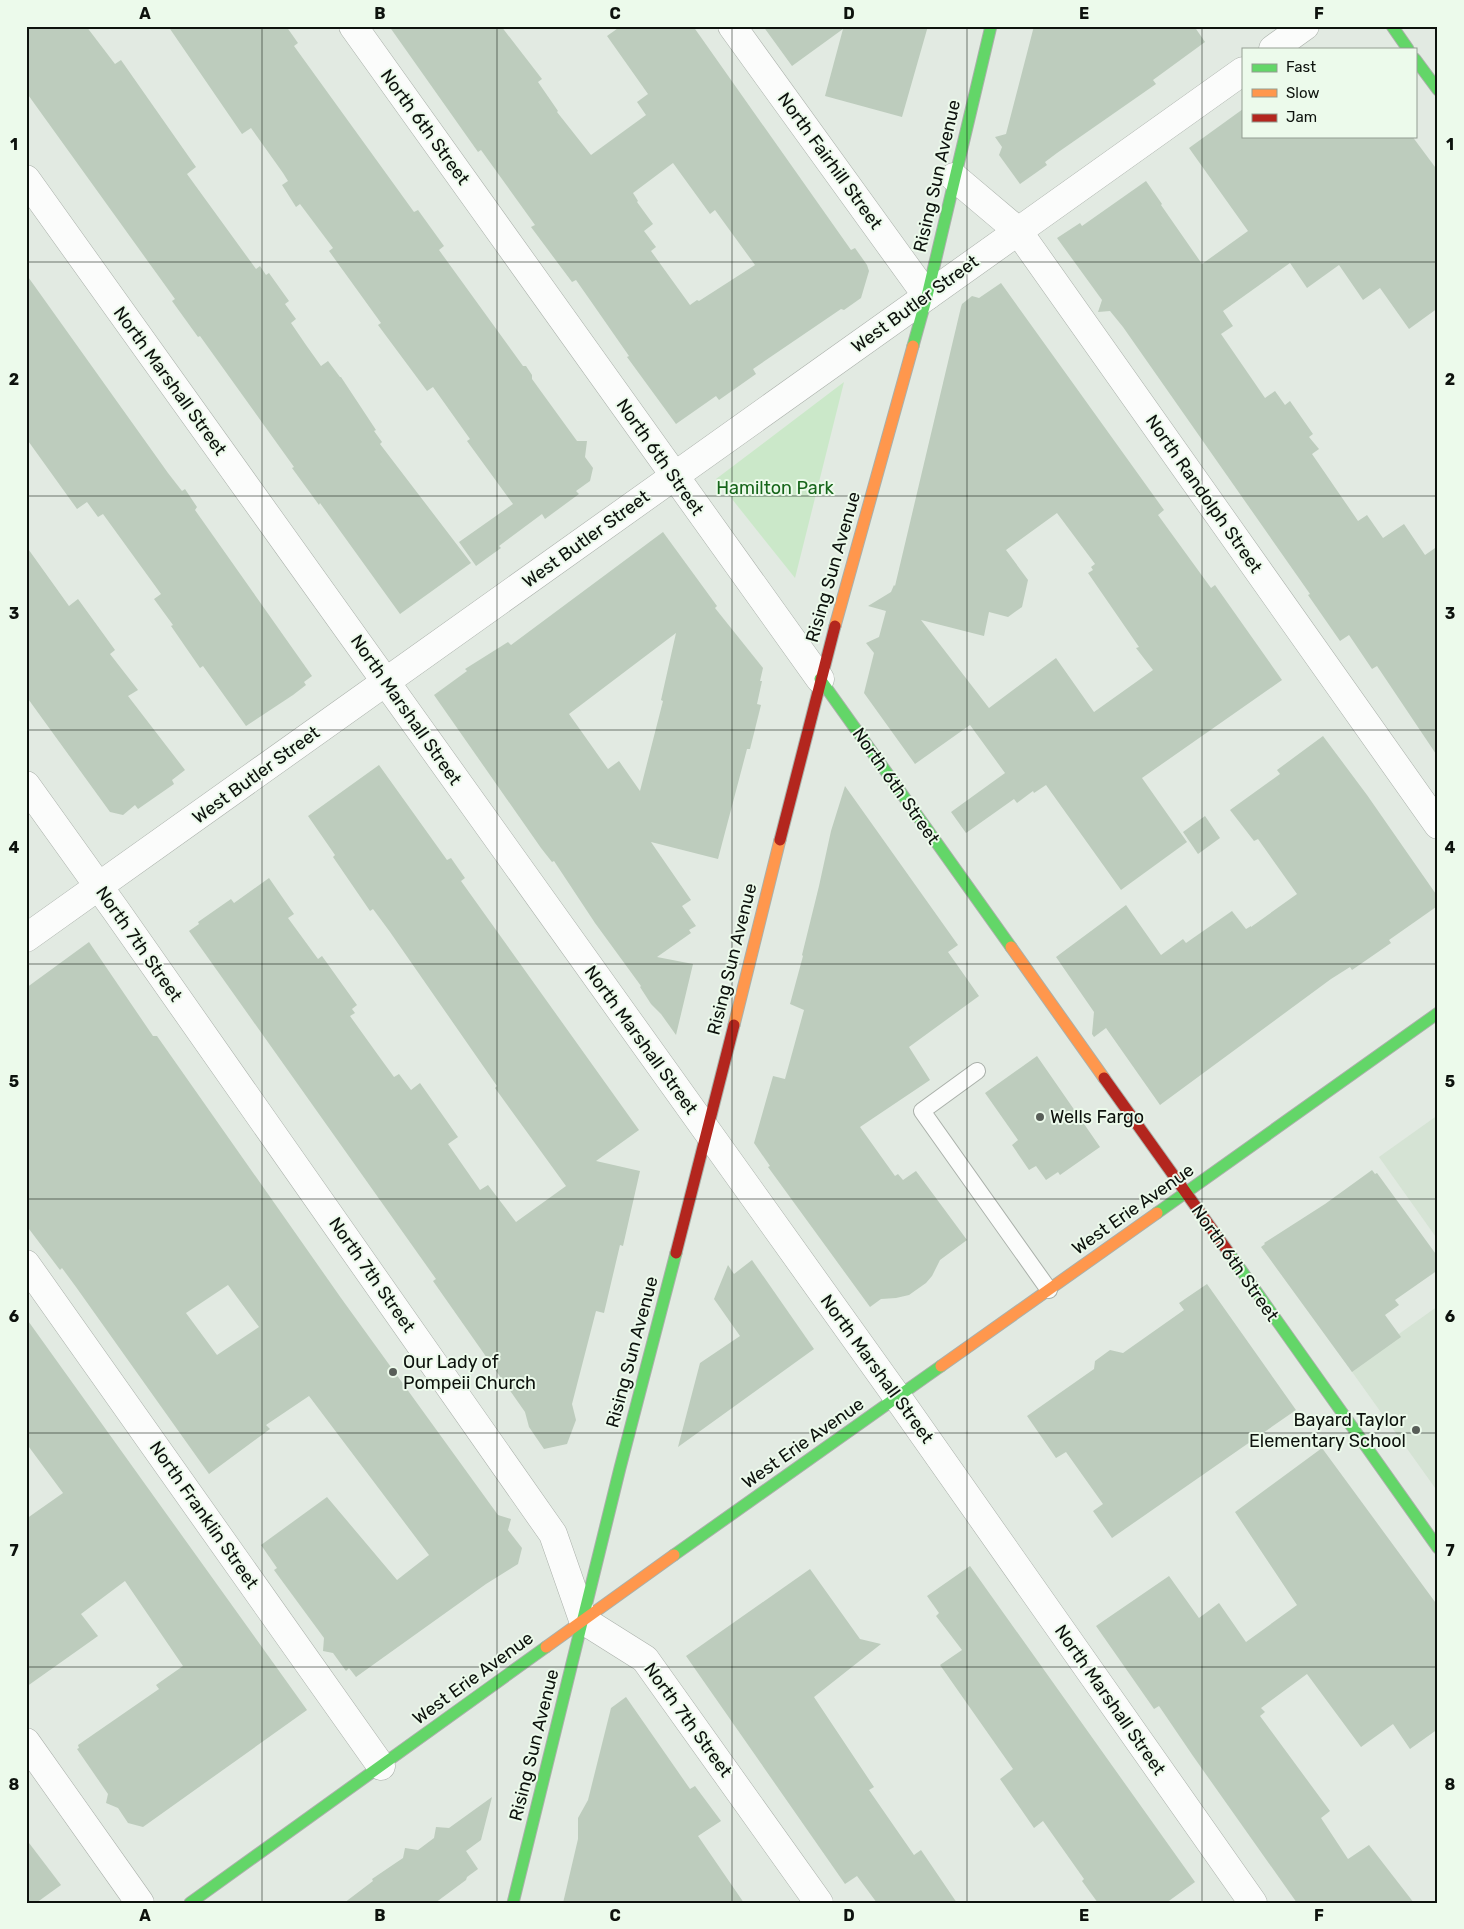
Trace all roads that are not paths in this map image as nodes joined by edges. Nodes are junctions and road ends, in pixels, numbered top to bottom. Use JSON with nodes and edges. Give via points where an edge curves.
{"nodes":[{"id":1,"x":353,"y":26,"type":"edge"},
{"id":2,"x":732,"y":26,"type":"edge"},
{"id":3,"x":991,"y":26,"type":"edge"},
{"id":4,"x":1305,"y":26,"type":"edge"},
{"id":5,"x":1392,"y":26,"type":"edge"},
{"id":6,"x":1274,"y":48,"type":"edge"},
{"id":7,"x":1407,"y":48,"type":"edge"},
{"id":8,"x":1416,"y":60,"type":"edge"},
{"id":9,"x":1242,"y":72,"type":"edge"},
{"id":10,"x":1438,"y":90,"type":"edge"},
{"id":11,"x":954,"y":177,"type":"junction"},
{"id":12,"x":26,"y":179,"type":"edge"},
{"id":13,"x":1018,"y":231,"type":"junction"},
{"id":14,"x":927,"y":296,"type":"junction"},
{"id":15,"x":674,"y":476,"type":"junction"},
{"id":16,"x":820,"y":679,"type":"junction"},
{"id":17,"x":386,"y":682,"type":"junction"},
{"id":18,"x":26,"y":785,"type":"edge"},
{"id":19,"x":1438,"y":825,"type":"edge"},
{"id":20,"x":99,"y":886,"type":"junction"},
{"id":21,"x":26,"y":938,"type":"edge"},
{"id":22,"x":1438,"y":1013,"type":"edge"},
{"id":23,"x":978,"y":1071,"type":"dead end"},
{"id":24,"x":707,"y":1132,"type":"junction"},
{"id":25,"x":1186,"y":1193,"type":"junction"},
{"id":26,"x":26,"y":1264,"type":"edge"},
{"id":27,"x":1049,"y":1290,"type":"junction"},
{"id":28,"x":898,"y":1398,"type":"junction"},
{"id":29,"x":1438,"y":1548,"type":"edge"},
{"id":30,"x":582,"y":1620,"type":"junction"},
{"id":31,"x":26,"y":1742,"type":"edge"},
{"id":32,"x":381,"y":1766,"type":"junction"},
{"id":33,"x":140,"y":1903,"type":"edge"},
{"id":34,"x":190,"y":1903,"type":"edge"},
{"id":35,"x":513,"y":1903,"type":"edge"},
{"id":36,"x":819,"y":1903,"type":"edge"},
{"id":37,"x":1253,"y":1903,"type":"edge"}],
"edges":[{"from":1,"to":15,"type":"street","name":"North 6th Street"},
{"from":2,"to":14,"type":"street","name":"North Fairhill Street"},
{"from":3,"to":11,"type":"street","name":"Rising Sun Avenue"},
{"from":4,"to":6,"type":"street"},
{"from":5,"to":7,"type":"street"},
{"from":8,"to":10,"type":"street"},
{"from":9,"to":13,"type":"street","name":"West Butler Street"},
{"from":11,"to":13,"type":"street","name":"North Randolph Street"},
{"from":11,"to":14,"type":"street","name":"Rising Sun Avenue"},
{"from":12,"to":17,"type":"street","name":"North Marshall Street"},
{"from":13,"to":14,"type":"street","name":"West Butler Street"},
{"from":13,"to":19,"type":"street","name":"North Randolph Street"},
{"from":14,"to":15,"type":"street","name":"West Butler Street"},
{"from":14,"to":16,"type":"street","name":"Rising Sun Avenue"},
{"from":15,"to":16,"type":"street","name":"North 6th Street"},
{"from":15,"to":17,"type":"street","name":"West Butler Street"},
{"from":16,"to":24,"type":"street","name":"Rising Sun Avenue"},
{"from":16,"to":25,"type":"street","name":"North 6th Street"},
{"from":17,"to":20,"type":"street","name":"West Butler Street"},
{"from":17,"to":24,"type":"street","name":"North Marshall Street"},
{"from":18,"to":20,"type":"street","name":"North 7th Street"},
{"from":20,"to":21,"type":"street","name":"West Butler Street"},
{"from":20,"to":30,"type":"street","name":"North 7th Street","via":[[554,1534]]},
{"from":22,"to":25,"type":"street","name":"West Erie Avenue"},
{"from":23,"to":27,"type":"lane","via":[[922,1111]]},
{"from":24,"to":28,"type":"street","name":"North Marshall Street"},
{"from":24,"to":30,"type":"street","name":"Rising Sun Avenue"},
{"from":25,"to":27,"type":"street","name":"West Erie Avenue"},
{"from":25,"to":29,"type":"street","name":"North 6th Street"},
{"from":26,"to":32,"type":"street","name":"North Franklin Street"},
{"from":27,"to":28,"type":"street","name":"West Erie Avenue"},
{"from":28,"to":30,"type":"street","name":"West Erie Avenue"},
{"from":28,"to":37,"type":"street","name":"North Marshall Street"},
{"from":30,"to":32,"type":"street","name":"West Erie Avenue"},
{"from":30,"to":35,"type":"street","name":"Rising Sun Avenue"},
{"from":30,"to":36,"type":"street","name":"North 7th Street","via":[[645,1659]]},
{"from":31,"to":33,"type":"street"},
{"from":32,"to":34,"type":"street","name":"West Erie Avenue"}]}
